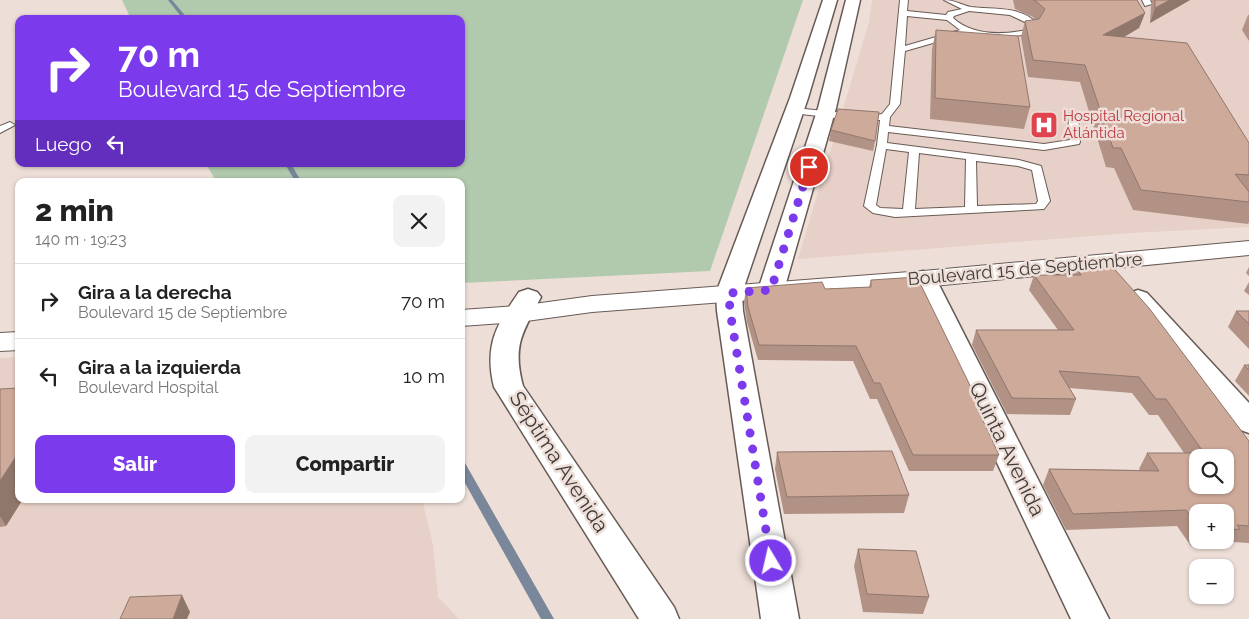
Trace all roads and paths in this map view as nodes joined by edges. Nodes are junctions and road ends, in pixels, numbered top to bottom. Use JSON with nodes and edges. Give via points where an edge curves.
{"nodes":[{"id":1,"x":830,"y":0,"type":"edge"},
{"id":2,"x":853,"y":0,"type":"edge"},
{"id":3,"x":904,"y":0,"type":"edge"},
{"id":4,"x":948,"y":0,"type":"edge"},
{"id":5,"x":969,"y":9,"type":"junction"},
{"id":6,"x":903,"y":13,"type":"junction"},
{"id":7,"x":949,"y":18,"type":"junction"},
{"id":8,"x":969,"y":30,"type":"junction"},
{"id":9,"x":901,"y":50,"type":"junction"},
{"id":10,"x":795,"y":110,"type":"junction"},
{"id":11,"x":825,"y":114,"type":"junction"},
{"id":12,"x":1073,"y":114,"type":"dead end"},
{"id":13,"x":884,"y":122,"type":"junction"},
{"id":14,"x":10,"y":125,"type":"dead end"},
{"id":15,"x":0,"y":130,"type":"edge"},
{"id":16,"x":882,"y":145,"type":"junction"},
{"id":17,"x":914,"y":149,"type":"junction"},
{"id":18,"x":971,"y":156,"type":"junction"},
{"id":19,"x":971,"y":209,"type":"junction"},
{"id":20,"x":909,"y":212,"type":"junction"},
{"id":21,"x":1249,"y":248,"type":"edge"},
{"id":22,"x":1106,"y":262,"type":"junction"},
{"id":23,"x":923,"y":279,"type":"junction"},
{"id":24,"x":771,"y":290,"type":"junction"},
{"id":25,"x":729,"y":293,"type":"junction"},
{"id":26,"x":465,"y":301,"type":"edge"},
{"id":27,"x":524,"y":306,"type":"junction"},
{"id":28,"x":465,"y":317,"type":"edge"},
{"id":29,"x":15,"y":341,"type":"edge"},
{"id":30,"x":0,"y":342,"type":"edge"},
{"id":31,"x":1249,"y":422,"type":"edge"},
{"id":32,"x":660,"y":619,"type":"edge"},
{"id":33,"x":780,"y":619,"type":"edge"},
{"id":34,"x":1090,"y":619,"type":"edge"}],
"edges":[{"from":1,"to":10,"type":"street"},
{"from":2,"to":11,"type":"street"},
{"from":3,"to":6,"type":"lane"},
{"from":4,"to":5,"type":"lane"},
{"from":5,"to":7,"type":"lane","via":[[951,14]]},
{"from":5,"to":8,"type":"lane","via":[[1011,12],[1028,18],[1035,25],[1030,32],[1014,35]]},
{"from":6,"to":7,"type":"lane"},
{"from":6,"to":9,"type":"lane"},
{"from":7,"to":8,"type":"lane"},
{"from":8,"to":9,"type":"lane"},
{"from":9,"to":13,"type":"lane","via":[[895,104]]},
{"from":10,"to":11,"type":"lane"},
{"from":10,"to":25,"type":"street"},
{"from":11,"to":13,"type":"lane"},
{"from":11,"to":24,"type":"street"},
{"from":12,"to":13,"type":"lane","via":[[1075,142],[1044,147]]},
{"from":13,"to":16,"type":"lane"},
{"from":14,"to":15,"type":"lane"},
{"from":16,"to":17,"type":"lane"},
{"from":16,"to":20,"type":"lane","via":[[870,206],[877,211],[895,214]]},
{"from":17,"to":18,"type":"lane"},
{"from":17,"to":20,"type":"lane"},
{"from":18,"to":19,"type":"lane"},
{"from":18,"to":19,"type":"lane","via":[[1037,168],[1044,201],[1040,207]]},
{"from":19,"to":20,"type":"lane"},
{"from":21,"to":22,"type":"street","name":"Boulevard 15 de Septiembre"},
{"from":22,"to":23,"type":"street","name":"Boulevard 15 de Septiembre"},
{"from":22,"to":31,"type":"street"},
{"from":23,"to":24,"type":"street","name":"Boulevard 15 de Septiembre"},
{"from":23,"to":34,"type":"street","name":"Quinta Avenida"},
{"from":24,"to":25,"type":"street","name":"Boulevard 15 de Septiembre"},
{"from":25,"to":27,"type":"street","name":"Boulevard 15 de Septiembre"},
{"from":25,"to":33,"type":"street"},
{"from":26,"to":27,"type":"street","name":"Boulevard 15 de Septiembre"},
{"from":27,"to":28,"type":"street","name":"Boulevard 15 de Septiembre"},
{"from":27,"to":32,"type":"street","name":"Séptima Avenida","via":[[503,349],[503,368],[509,387]]},
{"from":29,"to":30,"type":"street"}]}
